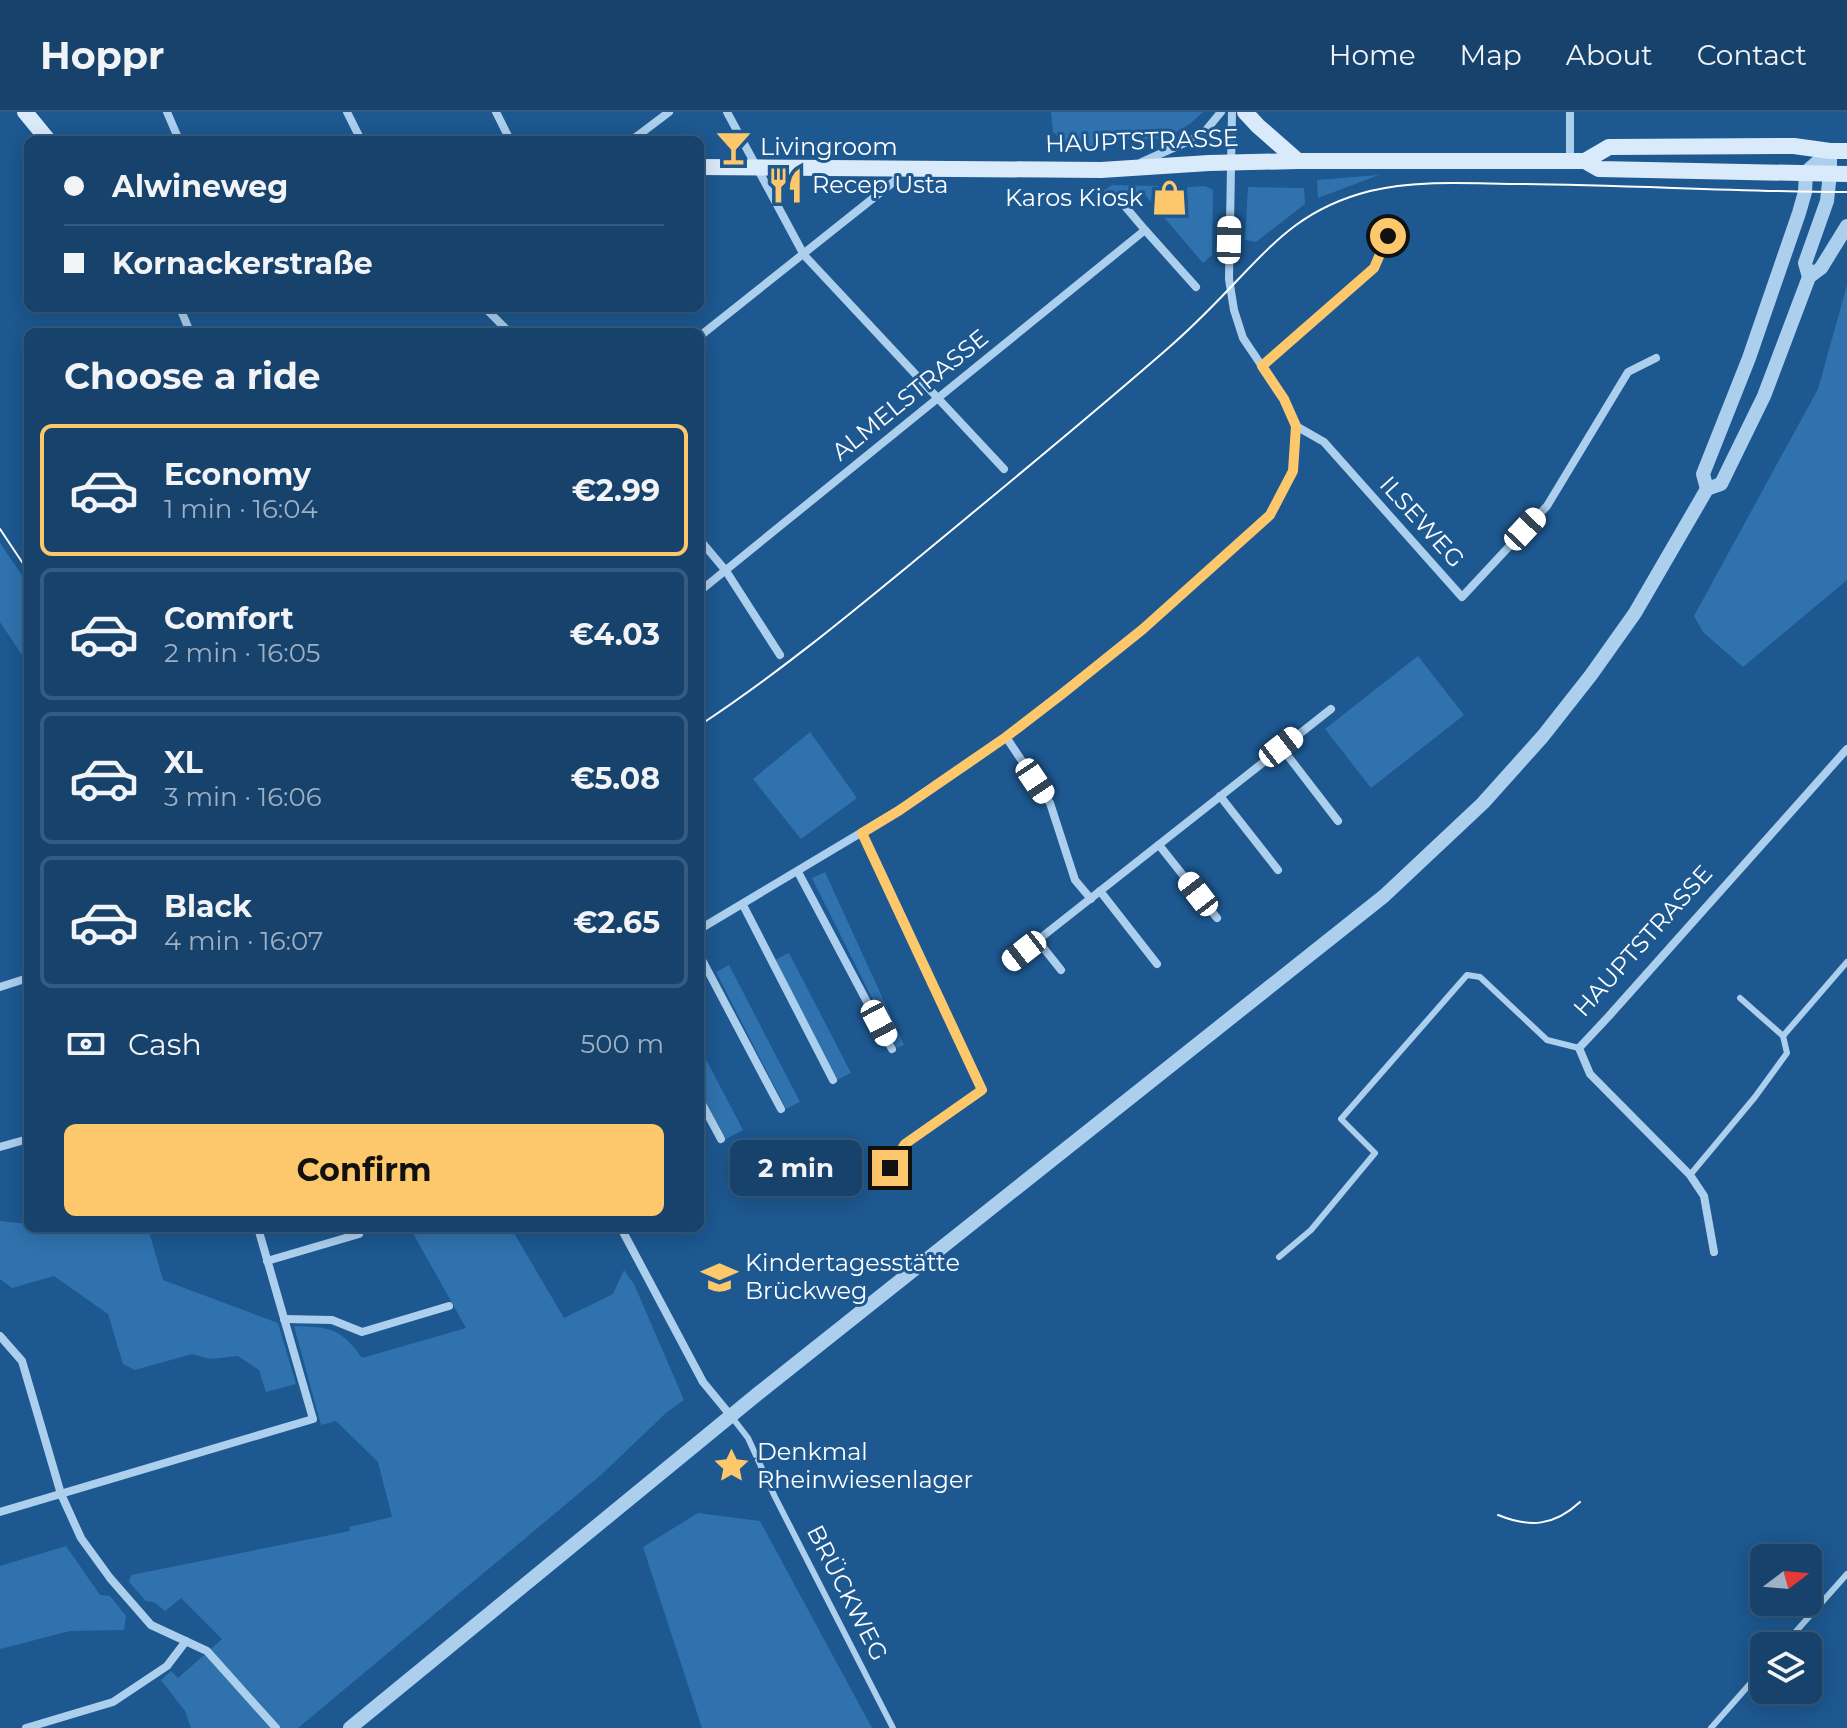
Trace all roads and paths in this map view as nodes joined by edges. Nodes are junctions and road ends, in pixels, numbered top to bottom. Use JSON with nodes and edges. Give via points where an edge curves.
{"nodes":[{"id":1,"x":25,"y":112,"type":"edge"},
{"id":2,"x":167,"y":112,"type":"edge"},
{"id":3,"x":347,"y":112,"type":"edge"},
{"id":4,"x":496,"y":112,"type":"edge"},
{"id":5,"x":669,"y":112,"type":"edge"},
{"id":6,"x":727,"y":112,"type":"edge"},
{"id":7,"x":1221,"y":112,"type":"edge"},
{"id":8,"x":1232,"y":112,"type":"edge"},
{"id":9,"x":1245,"y":112,"type":"edge"},
{"id":10,"x":1570,"y":112,"type":"edge"},
{"id":11,"x":45,"y":136,"type":"edge"},
{"id":12,"x":177,"y":136,"type":"edge"},
{"id":13,"x":359,"y":136,"type":"edge"},
{"id":14,"x":508,"y":136,"type":"edge"},
{"id":15,"x":637,"y":136,"type":"edge"},
{"id":16,"x":1839,"y":151,"type":"edge"},
{"id":17,"x":1298,"y":161,"type":"junction"},
{"id":18,"x":1577,"y":161,"type":"junction"},
{"id":19,"x":1231,"y":163,"type":"junction"},
{"id":20,"x":704,"y":167,"type":"edge"},
{"id":21,"x":757,"y":167,"type":"junction"},
{"id":22,"x":898,"y":167,"type":"junction"},
{"id":23,"x":1131,"y":168,"type":"junction"},
{"id":24,"x":1806,"y":172,"type":"junction"},
{"id":25,"x":1839,"y":174,"type":"edge"},
{"id":26,"x":1123,"y":204,"type":"dead end"},
{"id":27,"x":1847,"y":226,"type":"edge"},
{"id":28,"x":1145,"y":230,"type":"junction"},
{"id":29,"x":1388,"y":236,"type":"dead end"},
{"id":30,"x":804,"y":255,"type":"junction"},
{"id":31,"x":1809,"y":277,"type":"junction"},
{"id":32,"x":1196,"y":287,"type":"dead end"},
{"id":33,"x":489,"y":312,"type":"edge"},
{"id":34,"x":505,"y":328,"type":"edge"},
{"id":35,"x":704,"y":333,"type":"edge"},
{"id":36,"x":1656,"y":358,"type":"dead end"},
{"id":37,"x":1262,"y":366,"type":"junction"},
{"id":38,"x":937,"y":399,"type":"junction"},
{"id":39,"x":1296,"y":426,"type":"junction"},
{"id":40,"x":1004,"y":469,"type":"dead end"},
{"id":41,"x":1707,"y":489,"type":"junction"},
{"id":42,"x":704,"y":545,"type":"edge"},
{"id":43,"x":726,"y":571,"type":"junction"},
{"id":44,"x":704,"y":588,"type":"edge"},
{"id":45,"x":780,"y":655,"type":"dead end"},
{"id":46,"x":1331,"y":709,"type":"dead end"},
{"id":47,"x":1006,"y":737,"type":"junction"},
{"id":48,"x":1281,"y":747,"type":"junction"},
{"id":49,"x":1847,"y":749,"type":"edge"},
{"id":50,"x":1220,"y":796,"type":"junction"},
{"id":51,"x":1338,"y":821,"type":"dead end"},
{"id":52,"x":862,"y":833,"type":"junction"},
{"id":53,"x":1159,"y":845,"type":"junction"},
{"id":54,"x":1278,"y":870,"type":"dead end"},
{"id":55,"x":798,"y":872,"type":"junction"},
{"id":56,"x":1100,"y":891,"type":"junction"},
{"id":57,"x":1091,"y":899,"type":"junction"},
{"id":58,"x":743,"y":905,"type":"junction"},
{"id":59,"x":1217,"y":918,"type":"dead end"},
{"id":60,"x":704,"y":927,"type":"edge"},
{"id":61,"x":1038,"y":941,"type":"junction"},
{"id":62,"x":1010,"y":962,"type":"dead end"},
{"id":63,"x":1847,"y":962,"type":"edge"},
{"id":64,"x":704,"y":964,"type":"edge"},
{"id":65,"x":1157,"y":964,"type":"dead end"},
{"id":66,"x":1061,"y":970,"type":"dead end"},
{"id":67,"x":24,"y":979,"type":"edge"},
{"id":68,"x":0,"y":987,"type":"edge"},
{"id":69,"x":1740,"y":998,"type":"dead end"},
{"id":70,"x":1783,"y":1036,"type":"junction"},
{"id":71,"x":1579,"y":1048,"type":"junction"},
{"id":72,"x":892,"y":1049,"type":"dead end"},
{"id":73,"x":833,"y":1080,"type":"dead end"},
{"id":74,"x":704,"y":1107,"type":"edge"},
{"id":75,"x":781,"y":1109,"type":"dead end"},
{"id":76,"x":721,"y":1139,"type":"dead end"},
{"id":77,"x":24,"y":1140,"type":"edge"},
{"id":78,"x":0,"y":1147,"type":"edge"},
{"id":79,"x":890,"y":1168,"type":"dead end"},
{"id":80,"x":1690,"y":1175,"type":"junction"},
{"id":81,"x":259,"y":1232,"type":"edge"},
{"id":82,"x":623,"y":1232,"type":"edge"},
{"id":83,"x":359,"y":1234,"type":"dead end"},
{"id":84,"x":1714,"y":1252,"type":"dead end"},
{"id":85,"x":1279,"y":1257,"type":"dead end"},
{"id":86,"x":267,"y":1261,"type":"junction"},
{"id":87,"x":449,"y":1306,"type":"dead end"},
{"id":88,"x":284,"y":1319,"type":"junction"},
{"id":89,"x":0,"y":1336,"type":"edge"},
{"id":90,"x":5,"y":1348,"type":"edge"},
{"id":91,"x":731,"y":1416,"type":"junction"},
{"id":92,"x":61,"y":1494,"type":"junction"},
{"id":93,"x":0,"y":1512,"type":"edge"},
{"id":94,"x":1847,"y":1574,"type":"edge"},
{"id":95,"x":1795,"y":1632,"type":"edge"},
{"id":96,"x":186,"y":1641,"type":"junction"},
{"id":97,"x":1750,"y":1684,"type":"edge"},
{"id":98,"x":26,"y":1728,"type":"edge"},
{"id":99,"x":276,"y":1728,"type":"edge"},
{"id":100,"x":350,"y":1728,"type":"edge"},
{"id":101,"x":893,"y":1728,"type":"edge"},
{"id":102,"x":1711,"y":1728,"type":"edge"}],
"edges":[{"from":1,"to":11,"type":"main road"},
{"from":2,"to":12,"type":"street"},
{"from":3,"to":13,"type":"street"},
{"from":4,"to":14,"type":"street"},
{"from":5,"to":15,"type":"street"},
{"from":6,"to":21,"type":"street"},
{"from":7,"to":23,"type":"street","via":[[1202,135]]},
{"from":8,"to":19,"type":"street"},
{"from":9,"to":17,"type":"main road"},
{"from":10,"to":18,"type":"street"},
{"from":16,"to":18,"type":"main road","name":"HAUPTSTRASSE","via":[[1794,146],[1609,147]]},
{"from":16,"to":24,"type":"street"},
{"from":16,"to":25,"type":"street"},
{"from":17,"to":18,"type":"main road","name":"HAUPTSTRASSE"},
{"from":17,"to":19,"type":"main road","name":"HAUPTSTRASSE"},
{"from":18,"to":24,"type":"main road","name":"HAUPTSTRASSE","via":[[1599,169]]},
{"from":19,"to":23,"type":"main road","name":"HAUPTSTRASSE"},
{"from":19,"to":37,"type":"street","via":[[1230,289],[1243,338]]},
{"from":20,"to":21,"type":"main road","name":"HAUPTSTRASSE"},
{"from":21,"to":22,"type":"main road","name":"HAUPTSTRASSE"},
{"from":21,"to":30,"type":"street"},
{"from":22,"to":23,"type":"main road","name":"HAUPTSTRASSE"},
{"from":22,"to":30,"type":"street","via":[[896,180]]},
{"from":24,"to":25,"type":"main road","name":"HAUPTSTRASSE"},
{"from":24,"to":41,"type":"street","via":[[1799,213],[1703,474]]},
{"from":25,"to":31,"type":"street","via":[[1805,263]]},
{"from":26,"to":28,"type":"street"},
{"from":27,"to":31,"type":"street","via":[[1821,268]]},
{"from":28,"to":32,"type":"street"},
{"from":28,"to":38,"type":"street","name":"ALMELSTRASSE"},
{"from":29,"to":37,"type":"street","via":[[1374,268]]},
{"from":30,"to":35,"type":"street"},
{"from":30,"to":38,"type":"street"},
{"from":31,"to":41,"type":"street","via":[[1758,408],[1721,484]]},
{"from":33,"to":34,"type":"street"},
{"from":36,"to":39,"type":"street","name":"ILSEWEG","via":[[1628,372],[1547,506],[1462,597],[1324,442]]},
{"from":37,"to":39,"type":"street"},
{"from":38,"to":40,"type":"street"},
{"from":38,"to":43,"type":"street","name":"ALMELSTRASSE"},
{"from":39,"to":47,"type":"street","via":[[1293,471],[1270,515],[1143,629]]},
{"from":41,"to":91,"type":"street","via":[[1600,663],[1483,803],[1384,896]]},
{"from":42,"to":43,"type":"street"},
{"from":43,"to":44,"type":"street","name":"ALMELSTRASSE"},
{"from":43,"to":45,"type":"street"},
{"from":46,"to":48,"type":"street"},
{"from":47,"to":52,"type":"street"},
{"from":47,"to":57,"type":"street","via":[[1050,803],[1075,880]]},
{"from":48,"to":50,"type":"street"},
{"from":48,"to":51,"type":"street"},
{"from":49,"to":71,"type":"street","name":"HAUPTSTRASSE"},
{"from":50,"to":53,"type":"street"},
{"from":50,"to":54,"type":"street"},
{"from":52,"to":55,"type":"street"},
{"from":52,"to":79,"type":"street","via":[[982,1090],[905,1144]]},
{"from":53,"to":56,"type":"street"},
{"from":53,"to":59,"type":"street"},
{"from":55,"to":58,"type":"street"},
{"from":55,"to":72,"type":"street"},
{"from":56,"to":57,"type":"street"},
{"from":56,"to":65,"type":"street"},
{"from":57,"to":61,"type":"street"},
{"from":58,"to":60,"type":"street"},
{"from":58,"to":73,"type":"street"},
{"from":61,"to":62,"type":"street"},
{"from":61,"to":66,"type":"street"},
{"from":63,"to":70,"type":"lane"},
{"from":64,"to":75,"type":"street"},
{"from":67,"to":68,"type":"street"},
{"from":69,"to":70,"type":"lane"},
{"from":70,"to":80,"type":"lane","via":[[1787,1053]]},
{"from":71,"to":80,"type":"street","name":"HAUPTSTRASSE","via":[[1590,1074]]},
{"from":71,"to":85,"type":"lane","via":[[1547,1040],[1480,977],[1467,975],[1341,1119],[1375,1153],[1311,1230]]},
{"from":74,"to":76,"type":"street"},
{"from":77,"to":78,"type":"street"},
{"from":80,"to":84,"type":"street","name":"HAUPTSTRASSE","via":[[1704,1196]]},
{"from":81,"to":86,"type":"street"},
{"from":82,"to":91,"type":"street","name":"BRÜCKWEG","via":[[703,1382]]},
{"from":83,"to":86,"type":"street"},
{"from":86,"to":88,"type":"street"},
{"from":87,"to":88,"type":"street","via":[[362,1332],[332,1320]]},
{"from":88,"to":92,"type":"street","via":[[313,1419]]},
{"from":89,"to":90,"type":"street"},
{"from":90,"to":92,"type":"street","via":[[22,1361]]},
{"from":91,"to":100,"type":"street"},
{"from":91,"to":101,"type":"lane","name":"BRÜCKWEG","via":[[748,1438]]},
{"from":92,"to":93,"type":"street"},
{"from":92,"to":96,"type":"street","via":[[81,1538],[110,1578],[151,1625]]},
{"from":94,"to":95,"type":"lane"},
{"from":96,"to":98,"type":"street","via":[[167,1666],[113,1702]]},
{"from":96,"to":99,"type":"street","via":[[207,1651]]},
{"from":97,"to":102,"type":"lane"}]}
